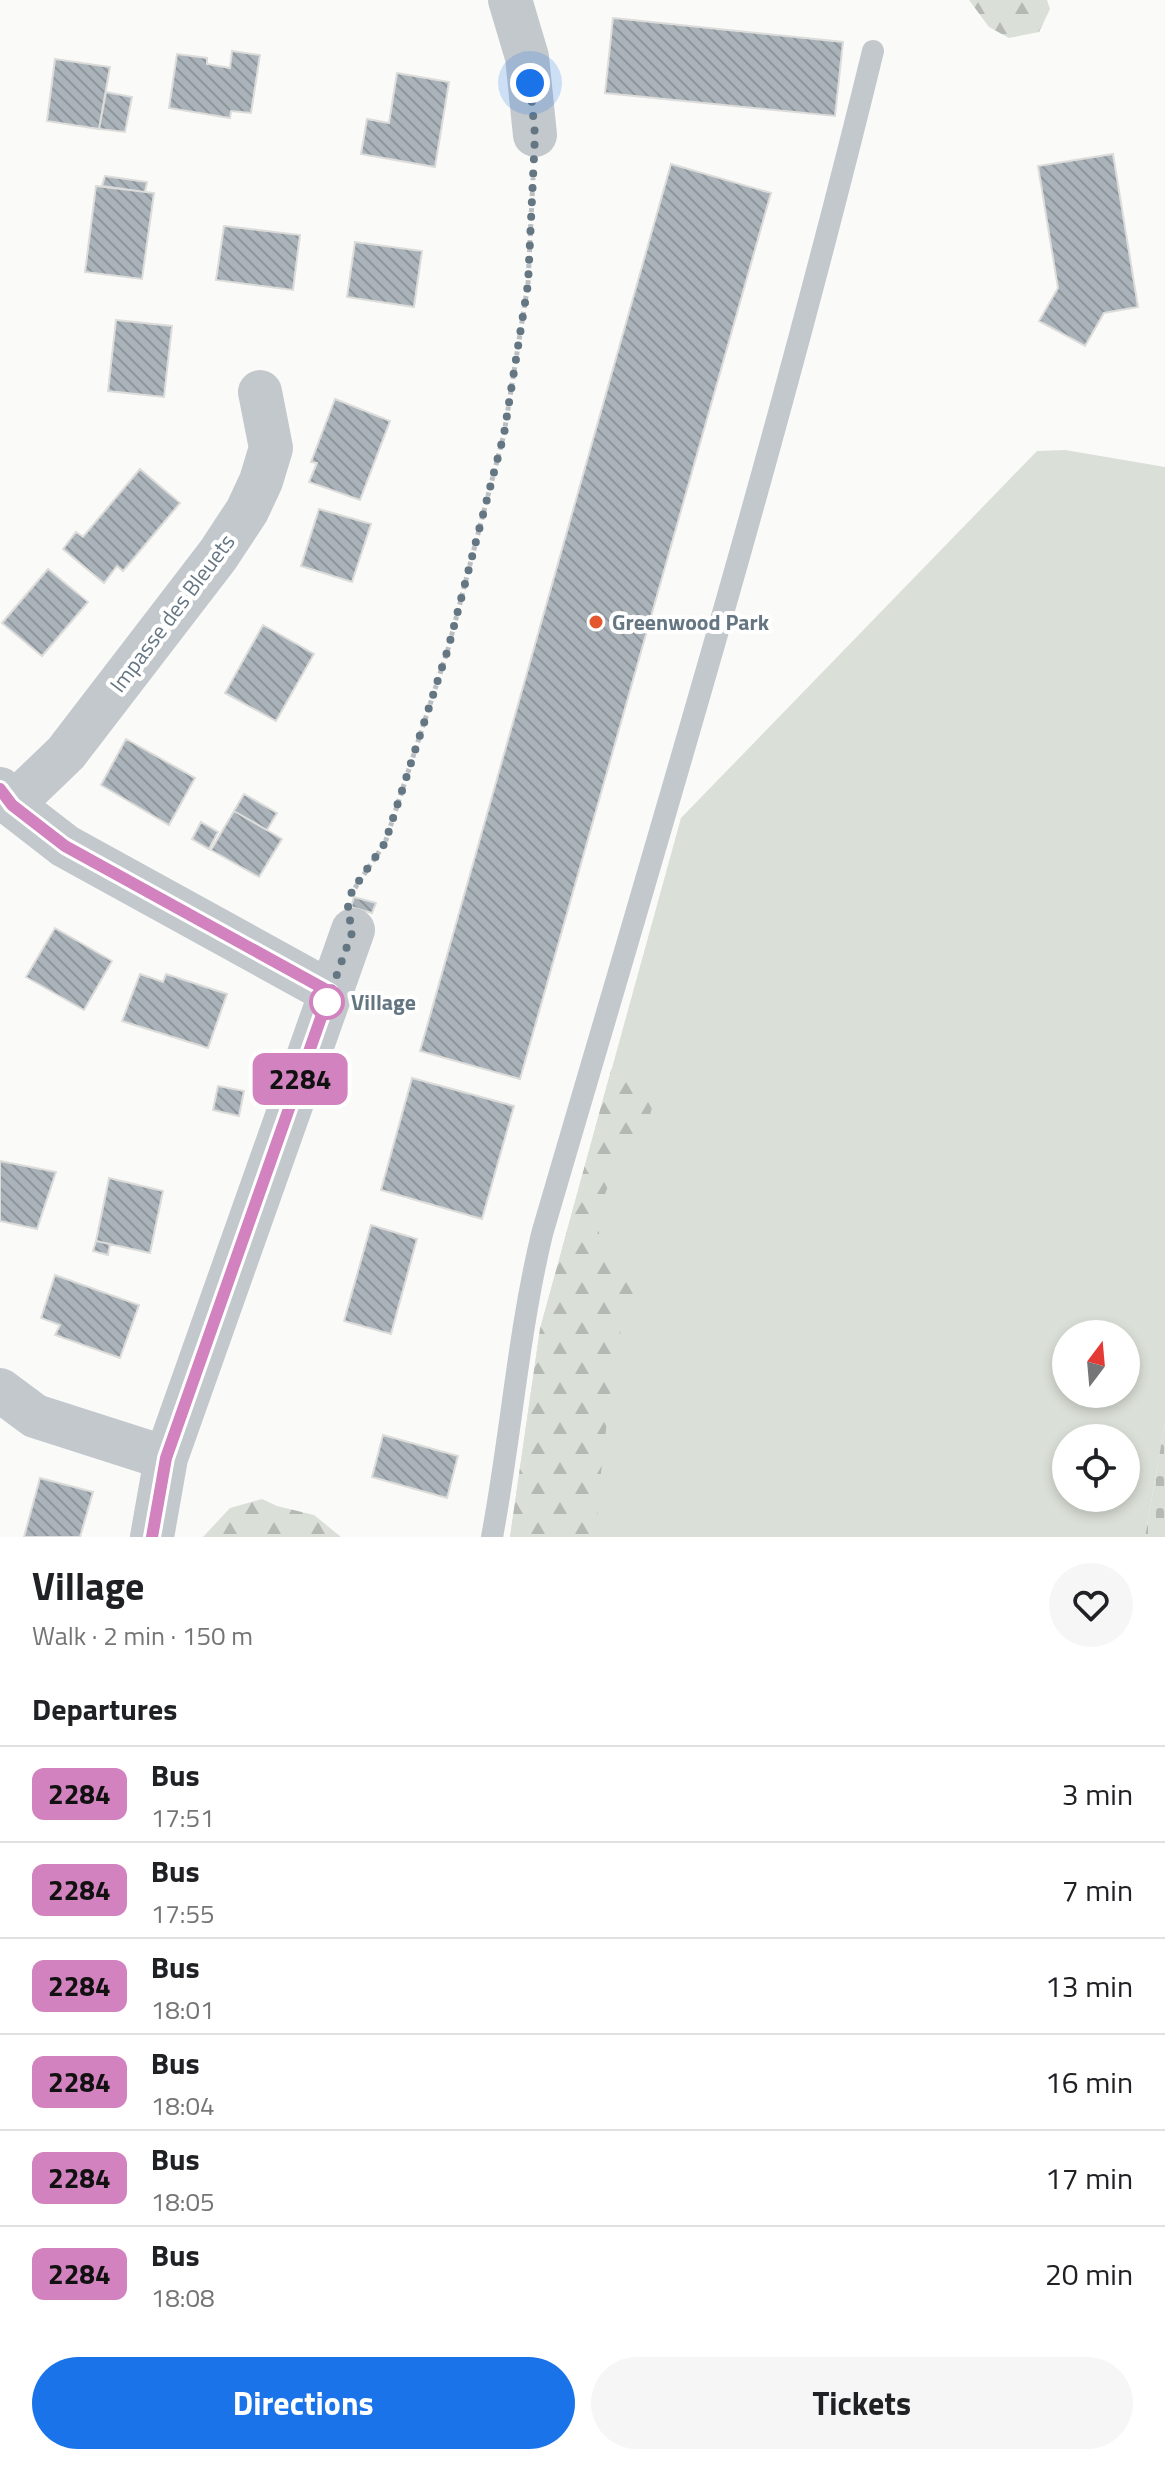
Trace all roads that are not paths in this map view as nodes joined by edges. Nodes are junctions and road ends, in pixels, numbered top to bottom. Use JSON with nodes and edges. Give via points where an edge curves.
{"nodes":[{"id":1,"x":510,"y":0,"type":"edge"},
{"id":2,"x":873,"y":51,"type":"dead end"},
{"id":3,"x":535,"y":135,"type":"road end"},
{"id":4,"x":260,"y":392,"type":"dead end"},
{"id":5,"x":6,"y":797,"type":"edge"},
{"id":6,"x":353,"y":930,"type":"road end"},
{"id":7,"x":330,"y":992,"type":"junction"},
{"id":8,"x":0,"y":1390,"type":"edge"},
{"id":9,"x":166,"y":1458,"type":"junction"},
{"id":10,"x":152,"y":1537,"type":"edge"},
{"id":11,"x":492,"y":1537,"type":"edge"}],
"edges":[{"from":1,"to":3,"type":"street","via":[[527,57]]},
{"from":2,"to":11,"type":"lane","via":[[717,635],[542,1234],[527,1296]]},
{"from":4,"to":5,"type":"street","name":"Impasse des Bleuets","via":[[271,448],[247,511],[66,753]]},
{"from":5,"to":7,"type":"street","via":[[65,846]]},
{"from":6,"to":7,"type":"street"},
{"from":7,"to":9,"type":"street"},
{"from":8,"to":9,"type":"street","via":[[35,1416]]},
{"from":9,"to":10,"type":"street"}]}
